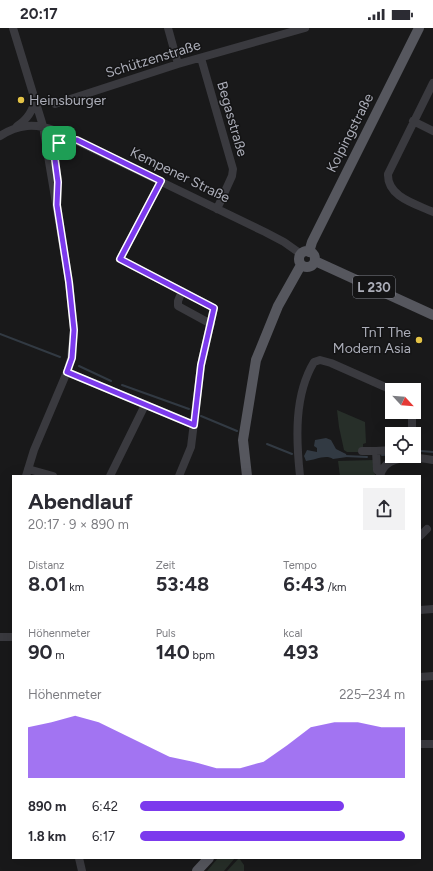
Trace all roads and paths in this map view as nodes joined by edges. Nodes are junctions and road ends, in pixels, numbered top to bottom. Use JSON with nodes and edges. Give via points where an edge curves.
{"nodes":[{"id":1,"x":13,"y":28,"type":"edge"},
{"id":2,"x":168,"y":28,"type":"edge"},
{"id":3,"x":305,"y":28,"type":"edge"},
{"id":4,"x":419,"y":28,"type":"edge"},
{"id":5,"x":201,"y":58,"type":"junction"},
{"id":6,"x":178,"y":64,"type":"junction"},
{"id":7,"x":433,"y":83,"type":"edge"},
{"id":8,"x":36,"y":99,"type":"junction"},
{"id":9,"x":55,"y":104,"type":"dead end"},
{"id":10,"x":413,"y":121,"type":"junction"},
{"id":11,"x":43,"y":126,"type":"junction"},
{"id":12,"x":11,"y":129,"type":"junction"},
{"id":13,"x":433,"y":131,"type":"edge"},
{"id":14,"x":0,"y":136,"type":"edge"},
{"id":15,"x":77,"y":140,"type":"junction"},
{"id":16,"x":161,"y":181,"type":"junction"},
{"id":17,"x":57,"y":205,"type":"junction"},
{"id":18,"x":217,"y":209,"type":"junction"},
{"id":19,"x":433,"y":212,"type":"edge"},
{"id":20,"x":305,"y":253,"type":"junction"},
{"id":21,"x":315,"y":261,"type":"junction"},
{"id":22,"x":302,"y":265,"type":"junction"},
{"id":23,"x":182,"y":291,"type":"junction"},
{"id":24,"x":433,"y":315,"type":"edge"},
{"id":25,"x":211,"y":324,"type":"junction"},
{"id":26,"x":67,"y":372,"type":"junction"},
{"id":27,"x":385,"y":387,"type":"edge"},
{"id":28,"x":145,"y":404,"type":"junction"},
{"id":29,"x":194,"y":425,"type":"junction"},
{"id":30,"x":385,"y":450,"type":"edge"},
{"id":31,"x":376,"y":451,"type":"junction"},
{"id":32,"x":362,"y":452,"type":"dead end"},
{"id":33,"x":421,"y":458,"type":"edge"},
{"id":34,"x":433,"y":460,"type":"edge"},
{"id":35,"x":389,"y":463,"type":"edge"},
{"id":36,"x":27,"y":473,"type":"edge"},
{"id":37,"x":44,"y":475,"type":"edge"},
{"id":38,"x":110,"y":475,"type":"edge"},
{"id":39,"x":179,"y":475,"type":"edge"},
{"id":40,"x":247,"y":475,"type":"edge"},
{"id":41,"x":300,"y":475,"type":"edge"},
{"id":42,"x":380,"y":475,"type":"edge"},
{"id":43,"x":428,"y":529,"type":"dead end"},
{"id":44,"x":421,"y":535,"type":"edge"},
{"id":45,"x":433,"y":609,"type":"edge"},
{"id":46,"x":421,"y":610,"type":"edge"},
{"id":47,"x":0,"y":637,"type":"edge"},
{"id":48,"x":12,"y":637,"type":"edge"},
{"id":49,"x":433,"y":676,"type":"edge"},
{"id":50,"x":421,"y":677,"type":"edge"},
{"id":51,"x":421,"y":744,"type":"edge"},
{"id":52,"x":433,"y":744,"type":"edge"},
{"id":53,"x":79,"y":859,"type":"edge"},
{"id":54,"x":208,"y":859,"type":"edge"},
{"id":55,"x":82,"y":871,"type":"edge"},
{"id":56,"x":197,"y":871,"type":"edge"}],
"edges":[{"from":1,"to":8,"type":"street"},
{"from":2,"to":6,"type":"street"},
{"from":3,"to":5,"type":"street","name":"Schützenstraße"},
{"from":4,"to":20,"type":"main road","name":"Kolpingstraße"},
{"from":5,"to":6,"type":"street","name":"Schützenstraße"},
{"from":5,"to":18,"type":"street","name":"Begasstraße","via":[[233,169]]},
{"from":6,"to":9,"type":"street","name":"Schützenstraße"},
{"from":7,"to":10,"type":"street"},
{"from":8,"to":11,"type":"street"},
{"from":8,"to":12,"type":"street","via":[[28,117]]},
{"from":10,"to":13,"type":"street"},
{"from":10,"to":19,"type":"street","via":[[388,174],[389,184],[394,192]]},
{"from":11,"to":12,"type":"street","via":[[29,125]]},
{"from":11,"to":15,"type":"street","name":"Kempener Straße"},
{"from":11,"to":17,"type":"street"},
{"from":12,"to":14,"type":"street"},
{"from":15,"to":16,"type":"street","name":"Kempener Straße"},
{"from":15,"to":17,"type":"street","via":[[62,141],[55,146]]},
{"from":16,"to":18,"type":"street","name":"Kempener Straße"},
{"from":16,"to":23,"type":"street","via":[[120,259]]},
{"from":17,"to":26,"type":"street","via":[[74,330],[72,358]]},
{"from":18,"to":20,"type":"street","name":"Kempener Straße"},
{"from":20,"to":21,"type":"main road","via":[[313,254]]},
{"from":20,"to":22,"type":"main road","via":[[299,260]]},
{"from":21,"to":22,"type":"main road","via":[[309,267]]},
{"from":21,"to":24,"type":"main road","number":"L 230"},
{"from":22,"to":40,"type":"main road","via":[[278,306],[256,360],[244,440]]},
{"from":23,"to":25,"type":"street","via":[[214,308]]},
{"from":23,"to":25,"type":"street","via":[[178,306]]},
{"from":25,"to":29,"type":"street","via":[[201,365]]},
{"from":26,"to":28,"type":"street"},
{"from":26,"to":36,"type":"street"},
{"from":27,"to":41,"type":"street","via":[[331,363],[320,360],[314,362],[305,383],[297,424]]},
{"from":28,"to":29,"type":"street"},
{"from":28,"to":38,"type":"street"},
{"from":29,"to":39,"type":"street","via":[[191,447]]},
{"from":30,"to":31,"type":"street"},
{"from":31,"to":32,"type":"street"},
{"from":31,"to":42,"type":"street","via":[[377,470]]},
{"from":33,"to":34,"type":"street"},
{"from":35,"to":42,"type":"street"},
{"from":36,"to":37,"type":"street"},
{"from":43,"to":44,"type":"street"},
{"from":45,"to":46,"type":"street"},
{"from":47,"to":48,"type":"street"},
{"from":49,"to":50,"type":"street"},
{"from":51,"to":52,"type":"street"},
{"from":53,"to":55,"type":"street"},
{"from":54,"to":56,"type":"main road"}]}
